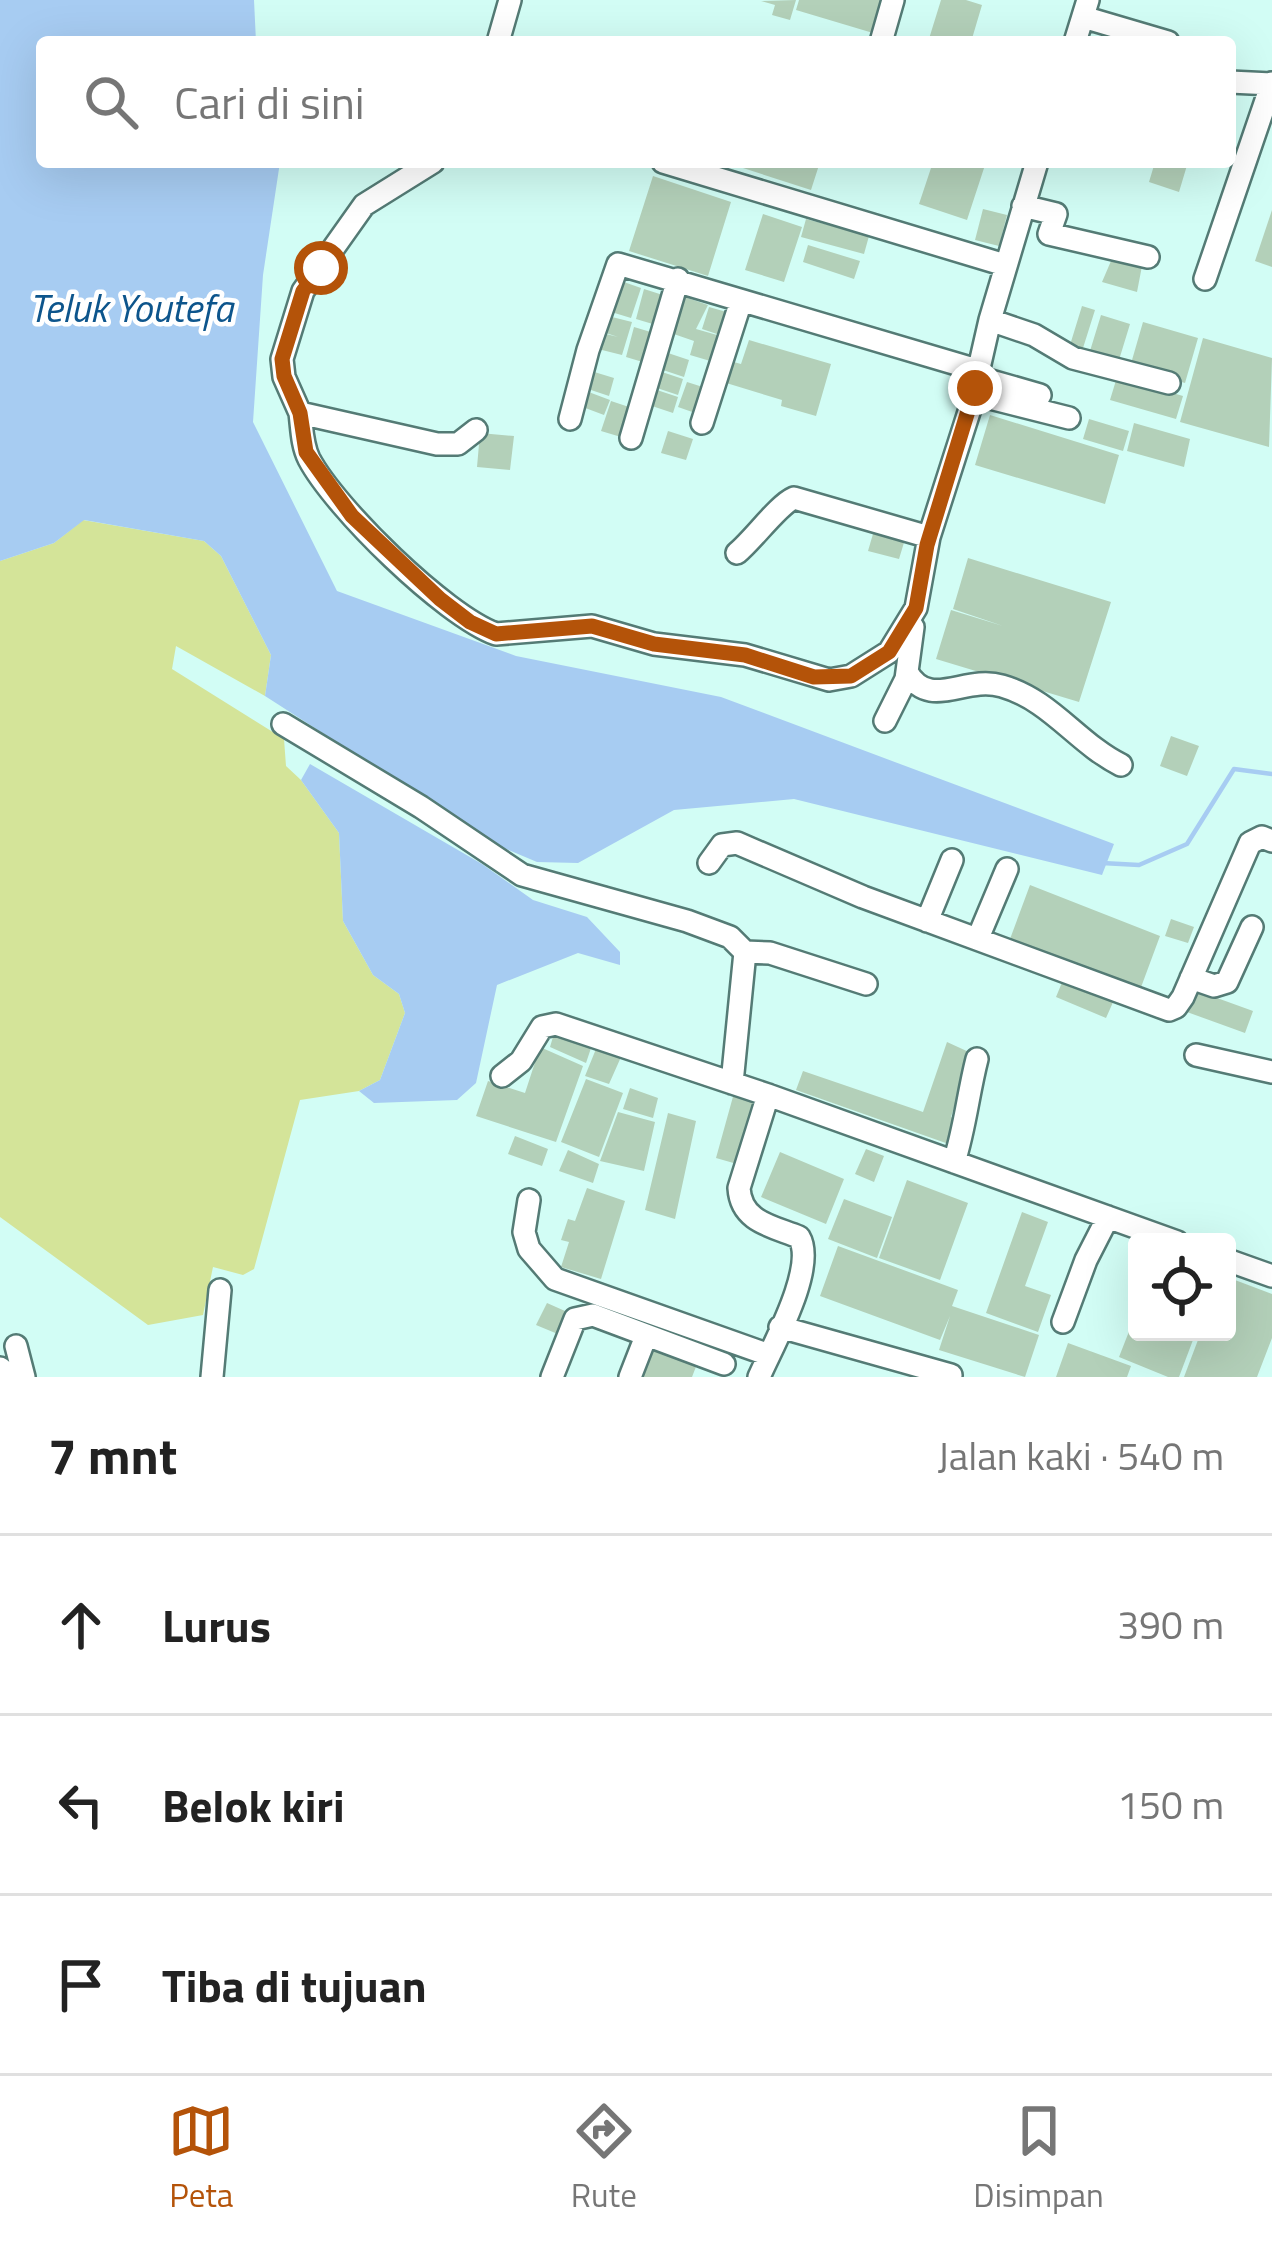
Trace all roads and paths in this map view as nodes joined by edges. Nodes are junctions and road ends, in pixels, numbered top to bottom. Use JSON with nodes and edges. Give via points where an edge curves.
{"nodes":[{"id":1,"x":510,"y":0,"type":"edge"},
{"id":2,"x":893,"y":0,"type":"edge"},
{"id":3,"x":1086,"y":8,"type":"edge"},
{"id":4,"x":500,"y":36,"type":"edge"},
{"id":5,"x":883,"y":36,"type":"edge"},
{"id":6,"x":1154,"y":36,"type":"edge"},
{"id":7,"x":1236,"y":82,"type":"edge"},
{"id":8,"x":1272,"y":84,"type":"edge"},
{"id":9,"x":423,"y":168,"type":"edge"},
{"id":10,"x":683,"y":168,"type":"edge"},
{"id":11,"x":1035,"y":168,"type":"edge"},
{"id":12,"x":1024,"y":206,"type":"junction"},
{"id":13,"x":1148,"y":257,"type":"dead end"},
{"id":14,"x":1005,"y":265,"type":"junction"},
{"id":15,"x":1204,"y":279,"type":"dead end"},
{"id":16,"x":677,"y":280,"type":"junction"},
{"id":17,"x":741,"y":301,"type":"junction"},
{"id":18,"x":990,"y":320,"type":"junction"},
{"id":19,"x":976,"y":380,"type":"junction"},
{"id":20,"x":1169,"y":383,"type":"dead end"},
{"id":21,"x":1040,"y":395,"type":"dead end"},
{"id":22,"x":300,"y":413,"type":"junction"},
{"id":23,"x":1069,"y":418,"type":"dead end"},
{"id":24,"x":570,"y":419,"type":"dead end"},
{"id":25,"x":702,"y":423,"type":"dead end"},
{"id":26,"x":476,"y":430,"type":"dead end"},
{"id":27,"x":631,"y":438,"type":"dead end"},
{"id":28,"x":929,"y":537,"type":"junction"},
{"id":29,"x":737,"y":553,"type":"dead end"},
{"id":30,"x":916,"y":608,"type":"junction"},
{"id":31,"x":907,"y":671,"type":"junction"},
{"id":32,"x":885,"y":721,"type":"dead end"},
{"id":33,"x":283,"y":724,"type":"dead end"},
{"id":34,"x":1121,"y":765,"type":"dead end"},
{"id":35,"x":1272,"y":841,"type":"edge"},
{"id":36,"x":952,"y":860,"type":"dead end"},
{"id":37,"x":709,"y":863,"type":"dead end"},
{"id":38,"x":1007,"y":869,"type":"dead end"},
{"id":39,"x":927,"y":921,"type":"junction"},
{"id":40,"x":1252,"y":927,"type":"dead end"},
{"id":41,"x":978,"y":938,"type":"junction"},
{"id":42,"x":745,"y":952,"type":"junction"},
{"id":43,"x":1191,"y":978,"type":"junction"},
{"id":44,"x":866,"y":984,"type":"dead end"},
{"id":45,"x":1196,"y":1055,"type":"dead end"},
{"id":46,"x":977,"y":1059,"type":"dead end"},
{"id":47,"x":1272,"y":1072,"type":"edge"},
{"id":48,"x":502,"y":1076,"type":"dead end"},
{"id":49,"x":732,"y":1083,"type":"junction"},
{"id":50,"x":768,"y":1094,"type":"junction"},
{"id":51,"x":954,"y":1162,"type":"junction"},
{"id":52,"x":529,"y":1200,"type":"dead end"},
{"id":53,"x":1108,"y":1217,"type":"junction"},
{"id":54,"x":1153,"y":1233,"type":"edge"},
{"id":55,"x":1236,"y":1263,"type":"edge"},
{"id":56,"x":1272,"y":1276,"type":"edge"},
{"id":57,"x":220,"y":1290,"type":"dead end"},
{"id":58,"x":1063,"y":1322,"type":"dead end"},
{"id":59,"x":780,"y":1327,"type":"junction"},
{"id":60,"x":646,"y":1336,"type":"junction"},
{"id":61,"x":16,"y":1346,"type":"dead end"},
{"id":62,"x":769,"y":1355,"type":"junction"},
{"id":63,"x":724,"y":1364,"type":"dead end"},
{"id":64,"x":0,"y":1368,"type":"edge"},
{"id":65,"x":951,"y":1375,"type":"edge"},
{"id":66,"x":11,"y":1377,"type":"edge"},
{"id":67,"x":24,"y":1377,"type":"edge"},
{"id":68,"x":212,"y":1377,"type":"edge"},
{"id":69,"x":552,"y":1377,"type":"edge"},
{"id":70,"x":630,"y":1377,"type":"edge"},
{"id":71,"x":759,"y":1377,"type":"edge"}],
"edges":[{"from":1,"to":4,"type":"street"},
{"from":2,"to":5,"type":"street"},
{"from":3,"to":6,"type":"street"},
{"from":7,"to":8,"type":"street"},
{"from":8,"to":15,"type":"street"},
{"from":9,"to":22,"type":"street","via":[[364,205],[303,291],[282,368]]},
{"from":10,"to":14,"type":"street"},
{"from":11,"to":12,"type":"street"},
{"from":12,"to":13,"type":"street","via":[[1056,214],[1049,234]]},
{"from":12,"to":14,"type":"street"},
{"from":14,"to":18,"type":"street"},
{"from":16,"to":17,"type":"street"},
{"from":16,"to":24,"type":"street","via":[[626,263],[614,267]]},
{"from":16,"to":27,"type":"street"},
{"from":17,"to":19,"type":"street"},
{"from":17,"to":25,"type":"street"},
{"from":18,"to":19,"type":"street"},
{"from":18,"to":20,"type":"street","via":[[1073,358]]},
{"from":19,"to":21,"type":"street"},
{"from":19,"to":23,"type":"street"},
{"from":19,"to":28,"type":"street"},
{"from":22,"to":26,"type":"street","via":[[436,444],[458,444]]},
{"from":22,"to":30,"type":"street","via":[[306,452],[342,504],[440,599],[496,634],[592,626],[829,680],[872,666],[901,638]]},
{"from":28,"to":29,"type":"street","via":[[794,498]]},
{"from":28,"to":30,"type":"street"},
{"from":30,"to":31,"type":"street"},
{"from":31,"to":32,"type":"street"},
{"from":31,"to":34,"type":"street","via":[[932,692],[985,682],[1024,693]]},
{"from":33,"to":42,"type":"street","via":[[514,869],[687,921]]},
{"from":35,"to":43,"type":"street","via":[[1250,843]]},
{"from":36,"to":39,"type":"street"},
{"from":37,"to":39,"type":"street","via":[[722,845],[737,843]]},
{"from":38,"to":41,"type":"street"},
{"from":39,"to":41,"type":"street"},
{"from":40,"to":43,"type":"street","via":[[1227,982]]},
{"from":41,"to":43,"type":"street","via":[[1169,1010]]},
{"from":42,"to":44,"type":"street"},
{"from":42,"to":49,"type":"street"},
{"from":45,"to":47,"type":"street"},
{"from":46,"to":51,"type":"street"},
{"from":48,"to":49,"type":"street","via":[[542,1027],[556,1024]]},
{"from":49,"to":50,"type":"street"},
{"from":50,"to":51,"type":"street"},
{"from":50,"to":59,"type":"street","via":[[739,1188],[747,1215],[806,1247]]},
{"from":51,"to":53,"type":"street"},
{"from":52,"to":62,"type":"street","via":[[529,1250],[555,1279]]},
{"from":53,"to":54,"type":"street"},
{"from":53,"to":58,"type":"street"},
{"from":55,"to":56,"type":"street"},
{"from":57,"to":68,"type":"street"},
{"from":59,"to":62,"type":"street"},
{"from":59,"to":65,"type":"street"},
{"from":60,"to":63,"type":"street"},
{"from":60,"to":69,"type":"street","via":[[577,1315]]},
{"from":60,"to":70,"type":"street"},
{"from":61,"to":67,"type":"street"},
{"from":62,"to":71,"type":"street"},
{"from":64,"to":66,"type":"street"}]}
